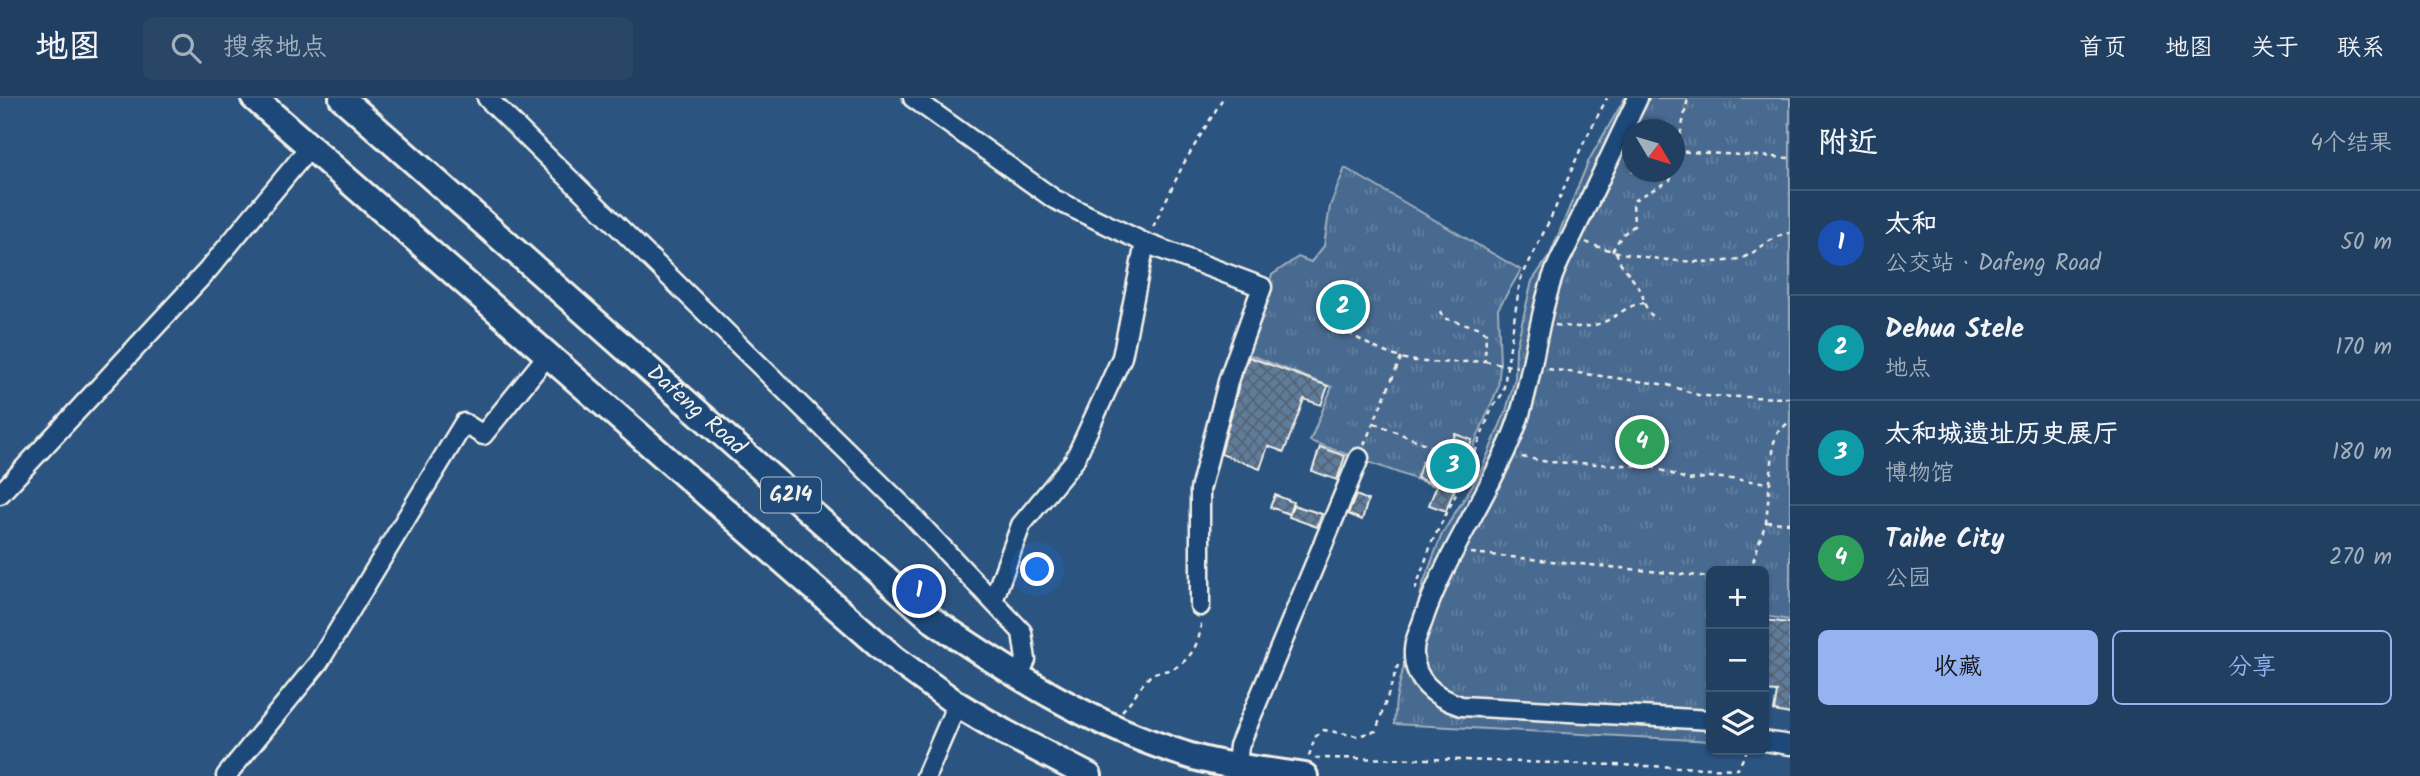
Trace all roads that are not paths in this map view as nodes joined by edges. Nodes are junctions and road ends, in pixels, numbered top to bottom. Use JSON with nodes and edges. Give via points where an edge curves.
{"nodes":[{"id":1,"x":254,"y":98,"type":"edge"},
{"id":2,"x":342,"y":98,"type":"edge"},
{"id":3,"x":487,"y":98,"type":"edge"},
{"id":4,"x":913,"y":98,"type":"edge"},
{"id":5,"x":1639,"y":98,"type":"edge"},
{"id":6,"x":310,"y":147,"type":"junction"},
{"id":7,"x":1145,"y":243,"type":"junction"},
{"id":8,"x":547,"y":356,"type":"junction"},
{"id":9,"x":1359,"y":458,"type":"road end"},
{"id":10,"x":0,"y":494,"type":"edge"},
{"id":11,"x":993,"y":601,"type":"junction"},
{"id":12,"x":1200,"y":606,"type":"road end"},
{"id":13,"x":1017,"y":678,"type":"junction"},
{"id":14,"x":957,"y":704,"type":"junction"},
{"id":15,"x":1706,"y":720,"type":"edge"},
{"id":16,"x":1769,"y":742,"type":"edge"},
{"id":17,"x":1790,"y":745,"type":"edge"},
{"id":18,"x":1237,"y":765,"type":"junction"},
{"id":19,"x":1307,"y":767,"type":"edge"},
{"id":20,"x":226,"y":776,"type":"edge"},
{"id":21,"x":926,"y":776,"type":"edge"},
{"id":22,"x":1089,"y":776,"type":"edge"}],
"edges":[{"from":1,"to":6,"type":"highway","number":"G214"},
{"from":2,"to":13,"type":"highway","name":"Dafeng Road","number":"G214","via":[[934,621]]},
{"from":3,"to":11,"type":"street","via":[[901,504]]},
{"from":4,"to":7,"type":"street","via":[[1054,199]]},
{"from":5,"to":15,"type":"street","via":[[1554,272],[1524,401],[1505,452],[1437,586],[1414,646],[1414,659],[1419,676],[1443,699],[1471,708]]},
{"from":6,"to":8,"type":"highway","number":"G214"},
{"from":6,"to":10,"type":"street","via":[[208,270]]},
{"from":7,"to":11,"type":"street","via":[[1122,356],[1074,461],[1021,525]]},
{"from":7,"to":12,"type":"street","via":[[1262,287],[1229,378],[1200,490]]},
{"from":8,"to":14,"type":"highway","number":"G214","via":[[894,658]]},
{"from":8,"to":20,"type":"street","via":[[482,435],[464,423],[318,662]]},
{"from":9,"to":18,"type":"street","via":[[1239,746]]},
{"from":11,"to":13,"type":"street","via":[[1022,632],[1027,660]]},
{"from":13,"to":18,"type":"highway","name":"Dafeng Road","number":"G214","via":[[1113,727],[1186,755]]},
{"from":14,"to":21,"type":"street"},
{"from":14,"to":22,"type":"highway","number":"G214"},
{"from":16,"to":17,"type":"street"},
{"from":18,"to":19,"type":"highway","name":"Dafeng Road","number":"G214"}]}
